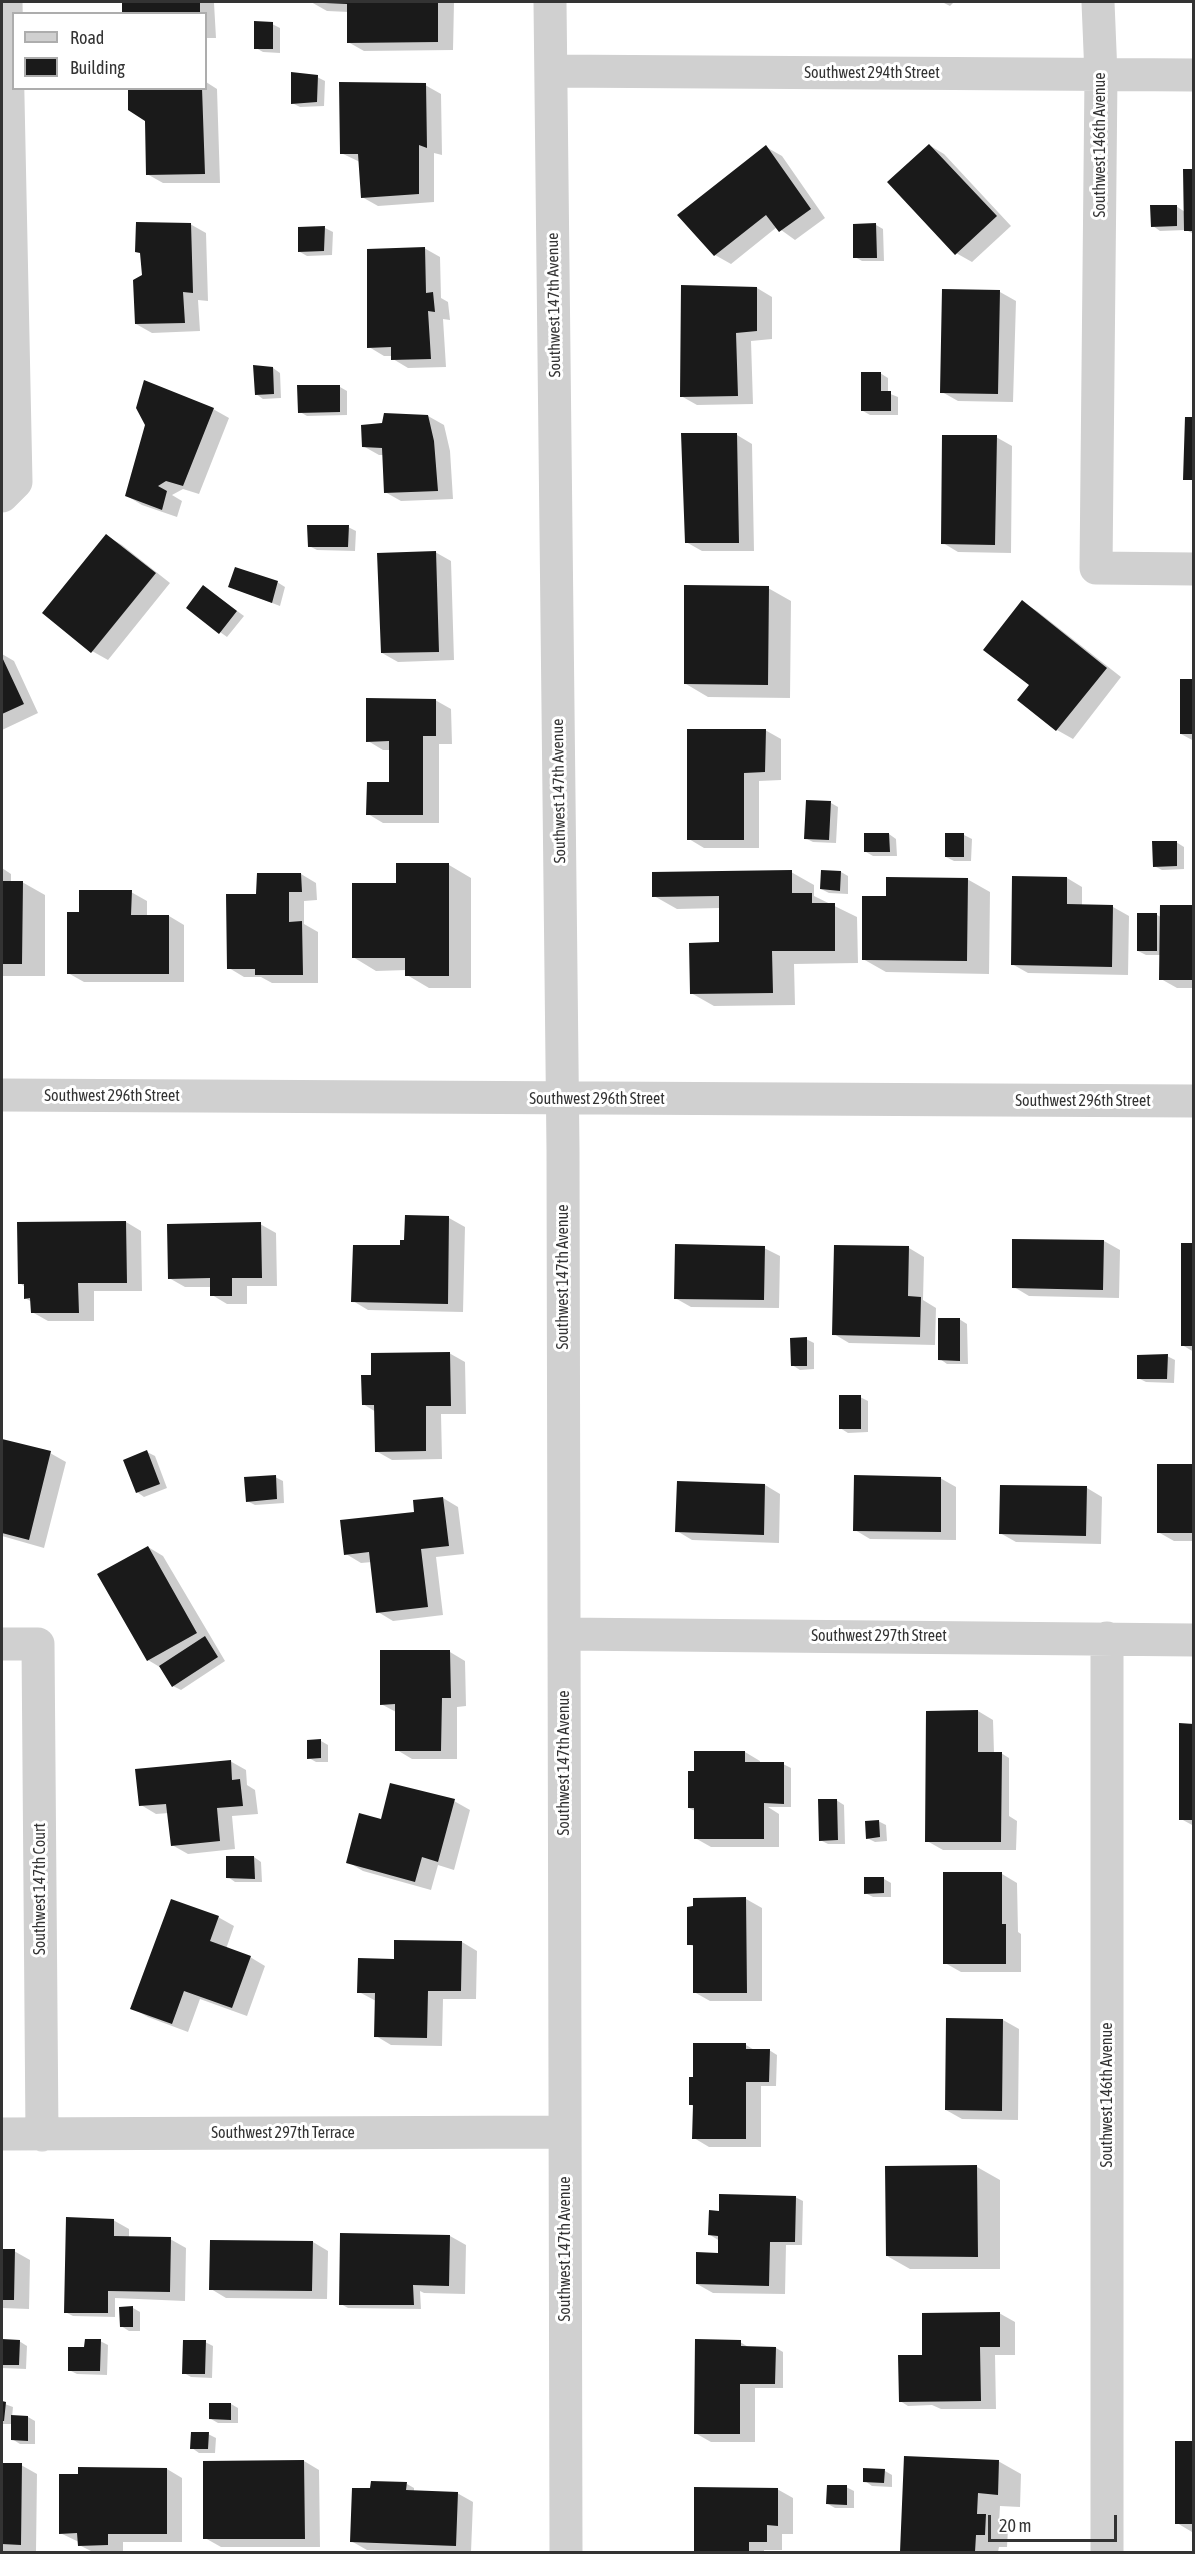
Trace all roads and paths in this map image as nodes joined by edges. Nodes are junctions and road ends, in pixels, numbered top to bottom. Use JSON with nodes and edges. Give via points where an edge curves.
{"nodes":[{"id":1,"x":6,"y":2,"type":"edge"},
{"id":2,"x":550,"y":2,"type":"edge"},
{"id":3,"x":1098,"y":2,"type":"edge"},
{"id":4,"x":551,"y":71,"type":"junction"},
{"id":5,"x":1101,"y":75,"type":"junction"},
{"id":6,"x":1194,"y":75,"type":"edge"},
{"id":7,"x":2,"y":496,"type":"edge"},
{"id":8,"x":1194,"y":569,"type":"edge"},
{"id":9,"x":2,"y":1095,"type":"edge"},
{"id":10,"x":562,"y":1099,"type":"junction"},
{"id":11,"x":1194,"y":1101,"type":"edge"},
{"id":12,"x":564,"y":1634,"type":"junction"},
{"id":13,"x":1107,"y":1638,"type":"junction"},
{"id":14,"x":1194,"y":1640,"type":"edge"},
{"id":15,"x":2,"y":1644,"type":"edge"},
{"id":16,"x":565,"y":2132,"type":"junction"},
{"id":17,"x":2,"y":2134,"type":"edge"},
{"id":18,"x":42,"y":2135,"type":"junction"},
{"id":19,"x":566,"y":2553,"type":"edge"},
{"id":20,"x":1107,"y":2553,"type":"edge"}],
"edges":[{"from":1,"to":7,"type":"street","via":[[16,482]]},
{"from":2,"to":4,"type":"street","name":"Southwest 147th Avenue"},
{"from":3,"to":5,"type":"street","name":"Southwest 146th Avenue"},
{"from":4,"to":5,"type":"street","name":"Southwest 294th Street"},
{"from":4,"to":10,"type":"street","name":"Southwest 147th Avenue"},
{"from":5,"to":6,"type":"street","name":"Southwest 294th Street"},
{"from":5,"to":8,"type":"street","name":"Southwest 146th Avenue","via":[[1096,568]]},
{"from":9,"to":10,"type":"street","name":"Southwest 296th Street"},
{"from":10,"to":11,"type":"street","name":"Southwest 296th Street"},
{"from":10,"to":12,"type":"street","name":"Southwest 147th Avenue"},
{"from":12,"to":13,"type":"street","name":"Southwest 297th Street"},
{"from":12,"to":16,"type":"street","name":"Southwest 147th Avenue"},
{"from":13,"to":14,"type":"street","name":"Southwest 297th Street"},
{"from":13,"to":20,"type":"street","name":"Southwest 146th Avenue"},
{"from":15,"to":18,"type":"street","name":"Southwest 147th Court","via":[[38,1644]]},
{"from":16,"to":18,"type":"street","name":"Southwest 297th Terrace"},
{"from":16,"to":19,"type":"street","name":"Southwest 147th Avenue"},
{"from":17,"to":18,"type":"street","name":"Southwest 297th Terrace"}]}
